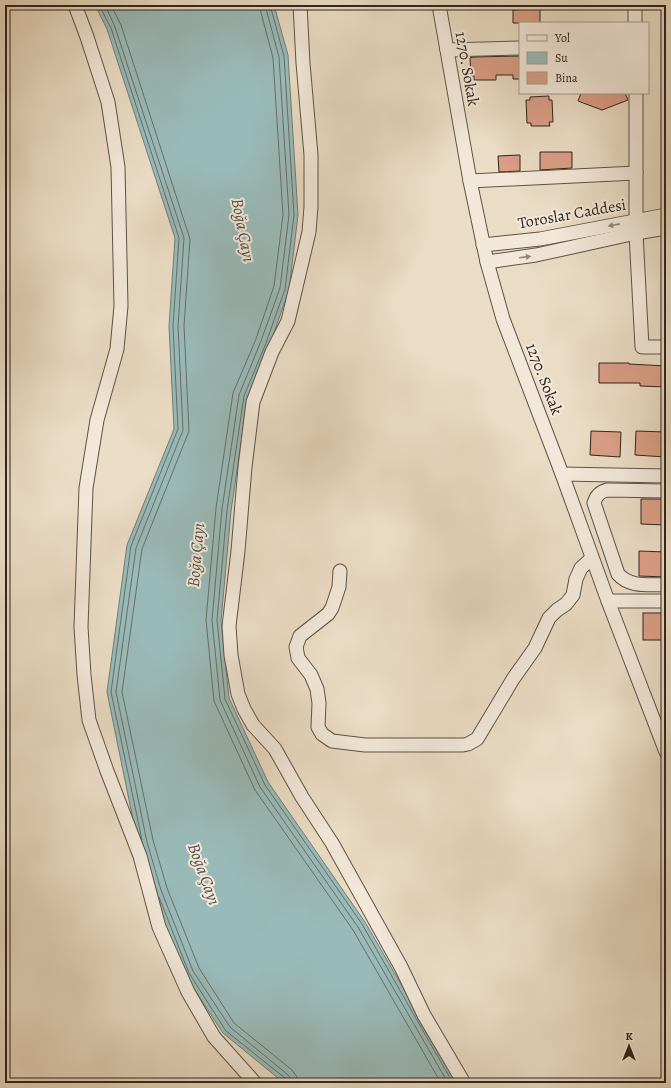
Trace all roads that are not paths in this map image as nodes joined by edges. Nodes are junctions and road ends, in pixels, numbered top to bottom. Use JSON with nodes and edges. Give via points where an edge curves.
{"nodes":[{"id":1,"x":75,"y":5,"type":"edge"},
{"id":2,"x":300,"y":5,"type":"edge"},
{"id":3,"x":439,"y":5,"type":"edge"},
{"id":4,"x":635,"y":5,"type":"edge"},
{"id":5,"x":635,"y":22,"type":"edge"},
{"id":6,"x":519,"y":48,"type":"edge"},
{"id":7,"x":447,"y":50,"type":"junction"},
{"id":8,"x":636,"y":94,"type":"edge"},
{"id":9,"x":636,"y":173,"type":"junction"},
{"id":10,"x":470,"y":181,"type":"junction"},
{"id":11,"x":666,"y":215,"type":"edge"},
{"id":12,"x":636,"y":227,"type":"junction"},
{"id":13,"x":666,"y":228,"type":"edge"},
{"id":14,"x":484,"y":245,"type":"junction"},
{"id":15,"x":487,"y":262,"type":"junction"},
{"id":16,"x":666,"y":347,"type":"edge"},
{"id":17,"x":562,"y":474,"type":"junction"},
{"id":18,"x":666,"y":476,"type":"edge"},
{"id":19,"x":666,"y":491,"type":"edge"},
{"id":20,"x":607,"y":539,"type":"junction"},
{"id":21,"x":590,"y":552,"type":"junction"},
{"id":22,"x":340,"y":571,"type":"dead end"},
{"id":23,"x":666,"y":585,"type":"edge"},
{"id":24,"x":666,"y":601,"type":"edge"},
{"id":25,"x":608,"y":602,"type":"junction"},
{"id":26,"x":666,"y":752,"type":"edge"},
{"id":27,"x":255,"y":1083,"type":"edge"},
{"id":28,"x":464,"y":1083,"type":"edge"}],
"edges":[{"from":1,"to":27,"type":"street","via":[[108,102],[118,166],[121,306],[117,349],[97,420],[86,488],[81,627],[89,720],[140,856],[159,927],[188,992],[214,1037]]},
{"from":2,"to":28,"type":"street","via":[[311,155],[311,207],[299,278],[288,320],[272,352],[253,402],[229,626],[232,655],[238,694],[244,709],[253,725],[275,749],[332,843],[401,967],[424,1015]]},
{"from":3,"to":7,"type":"street","name":"1270. Sokak"},
{"from":4,"to":5,"type":"street"},
{"from":6,"to":7,"type":"street"},
{"from":7,"to":10,"type":"street","name":"1270. Sokak"},
{"from":8,"to":9,"type":"street"},
{"from":9,"to":10,"type":"street"},
{"from":9,"to":12,"type":"street"},
{"from":10,"to":14,"type":"street","name":"1270. Sokak"},
{"from":11,"to":12,"type":"street","name":"Toroslar Caddesi"},
{"from":12,"to":13,"type":"street","name":"Toroslar Caddesi"},
{"from":12,"to":14,"type":"street","name":"Toroslar Caddesi","one_way":true},
{"from":15,"to":12,"type":"street","name":"Toroslar Caddesi","one_way":true,"via":[[536,256]]},
{"from":12,"to":16,"type":"street","via":[[642,347]]},
{"from":14,"to":15,"type":"street","name":"1270. Sokak"},
{"from":15,"to":17,"type":"street","name":"1270. Sokak","via":[[503,319]]},
{"from":17,"to":18,"type":"street"},
{"from":17,"to":21,"type":"street","name":"1270. Sokak"},
{"from":19,"to":20,"type":"street","via":[[607,490],[599,493],[594,506]]},
{"from":20,"to":21,"type":"street"},
{"from":20,"to":23,"type":"street","via":[[618,574],[626,582]]},
{"from":21,"to":22,"type":"street","via":[[576,579],[573,595],[549,618],[535,648],[477,739],[463,745],[365,745],[332,741],[322,734],[318,727],[317,689],[311,675],[298,658],[296,646],[300,636],[332,608],[339,587]]},
{"from":21,"to":25,"type":"street","name":"1270. Sokak"},
{"from":24,"to":25,"type":"street"},
{"from":25,"to":26,"type":"street","name":"1270. Sokak"}]}
